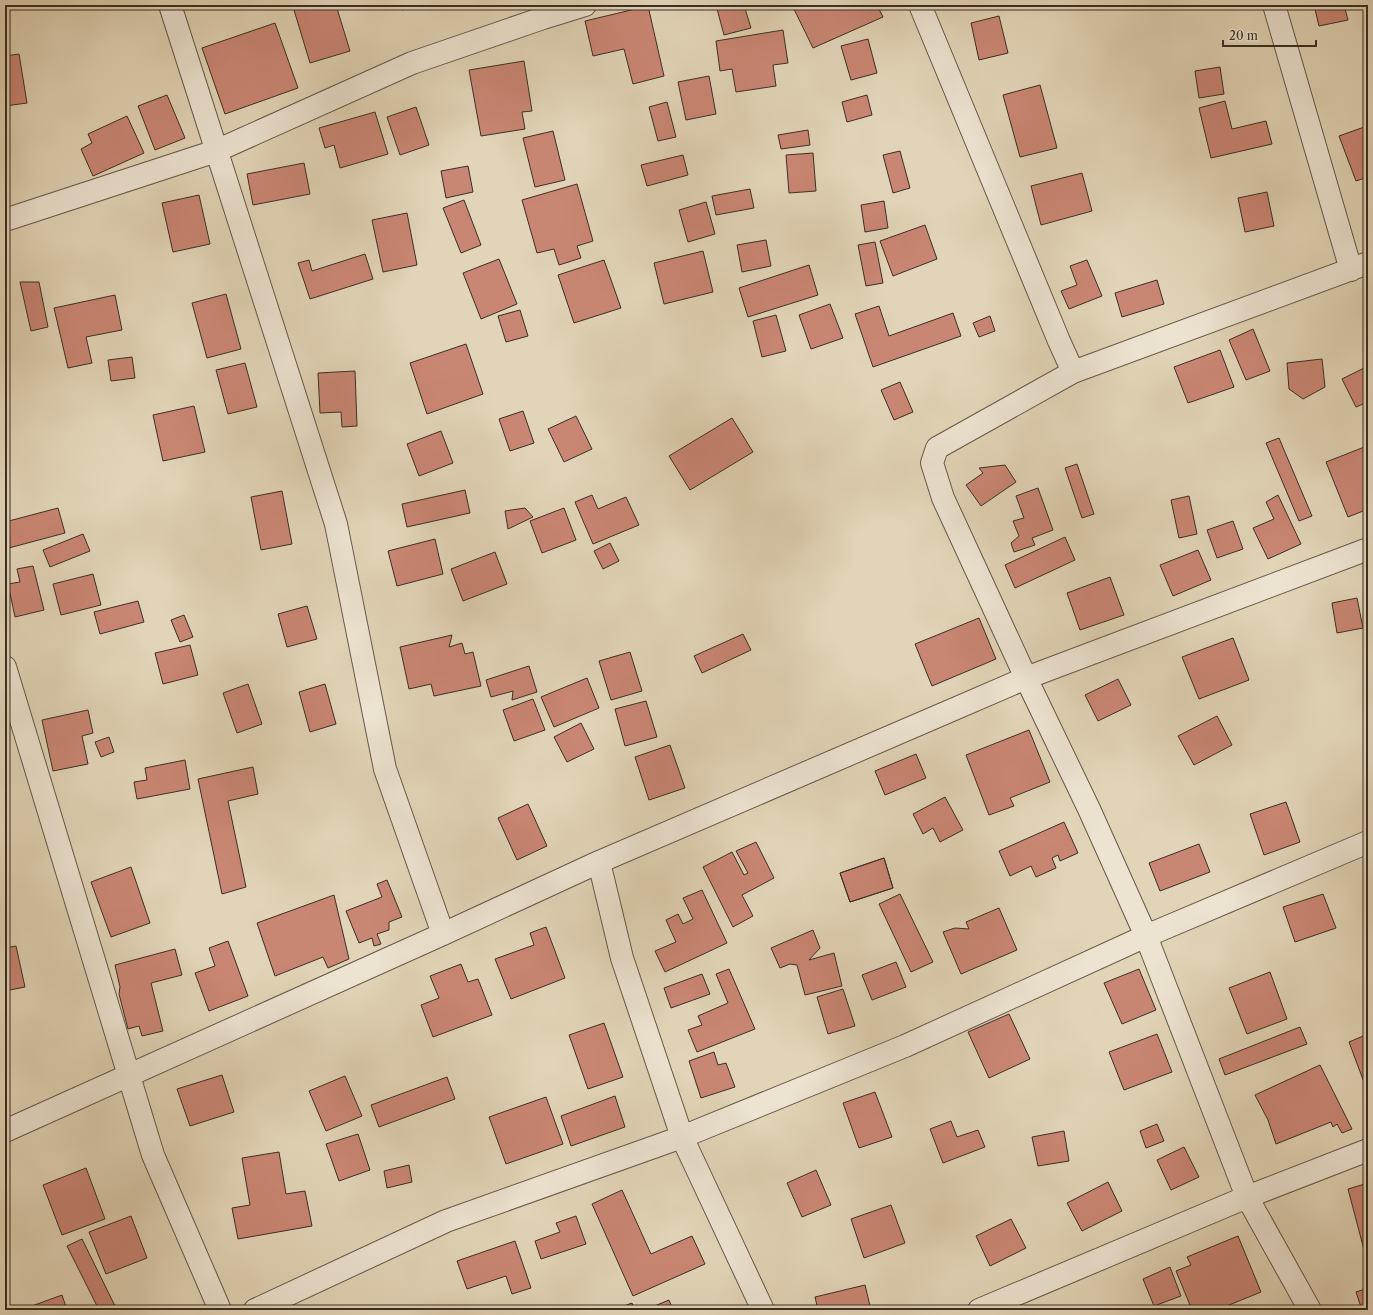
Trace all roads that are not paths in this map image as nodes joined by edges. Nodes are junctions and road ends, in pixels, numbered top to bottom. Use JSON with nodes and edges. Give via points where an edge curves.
{"nodes":[{"id":1,"x":170,"y":5,"type":"edge"},
{"id":2,"x":585,"y":5,"type":"edge"},
{"id":3,"x":920,"y":5,"type":"edge"},
{"id":4,"x":1274,"y":5,"type":"edge"},
{"id":5,"x":541,"y":12,"type":"edge"},
{"id":6,"x":216,"y":151,"type":"junction"},
{"id":7,"x":5,"y":220,"type":"edge"},
{"id":8,"x":1360,"y":266,"type":"edge"},
{"id":9,"x":1073,"y":372,"type":"junction"},
{"id":10,"x":1368,"y":549,"type":"edge"},
{"id":11,"x":5,"y":667,"type":"edge"},
{"id":12,"x":1026,"y":678,"type":"junction"},
{"id":13,"x":1368,"y":842,"type":"edge"},
{"id":14,"x":599,"y":862,"type":"junction"},
{"id":15,"x":443,"y":934,"type":"junction"},
{"id":16,"x":1146,"y":936,"type":"junction"},
{"id":17,"x":129,"y":1075,"type":"junction"},
{"id":18,"x":5,"y":1130,"type":"edge"},
{"id":19,"x":682,"y":1137,"type":"junction"},
{"id":20,"x":1368,"y":1150,"type":"edge"},
{"id":21,"x":1247,"y":1197,"type":"junction"},
{"id":22,"x":220,"y":1310,"type":"edge"},
{"id":23,"x":256,"y":1310,"type":"edge"},
{"id":24,"x":763,"y":1310,"type":"edge"},
{"id":25,"x":979,"y":1310,"type":"edge"},
{"id":26,"x":1310,"y":1310,"type":"edge"}],
"edges":[{"from":1,"to":6,"type":"street"},
{"from":2,"to":5,"type":"street"},
{"from":3,"to":9,"type":"street"},
{"from":4,"to":8,"type":"street"},
{"from":5,"to":6,"type":"street","via":[[412,63]]},
{"from":6,"to":7,"type":"street"},
{"from":6,"to":15,"type":"street","via":[[336,524],[385,769]]},
{"from":8,"to":9,"type":"street"},
{"from":9,"to":12,"type":"street","via":[[937,448],[932,463],[943,498]]},
{"from":10,"to":12,"type":"street"},
{"from":11,"to":17,"type":"street"},
{"from":12,"to":14,"type":"street"},
{"from":12,"to":16,"type":"street"},
{"from":13,"to":16,"type":"street"},
{"from":14,"to":15,"type":"street"},
{"from":14,"to":19,"type":"street","via":[[622,958]]},
{"from":15,"to":17,"type":"street"},
{"from":16,"to":19,"type":"street","via":[[905,1046]]},
{"from":16,"to":21,"type":"street"},
{"from":17,"to":18,"type":"street"},
{"from":17,"to":22,"type":"street","via":[[153,1155]]},
{"from":19,"to":23,"type":"street","via":[[446,1221]]},
{"from":19,"to":24,"type":"street"},
{"from":20,"to":21,"type":"street"},
{"from":21,"to":25,"type":"street"},
{"from":21,"to":26,"type":"street"}]}
